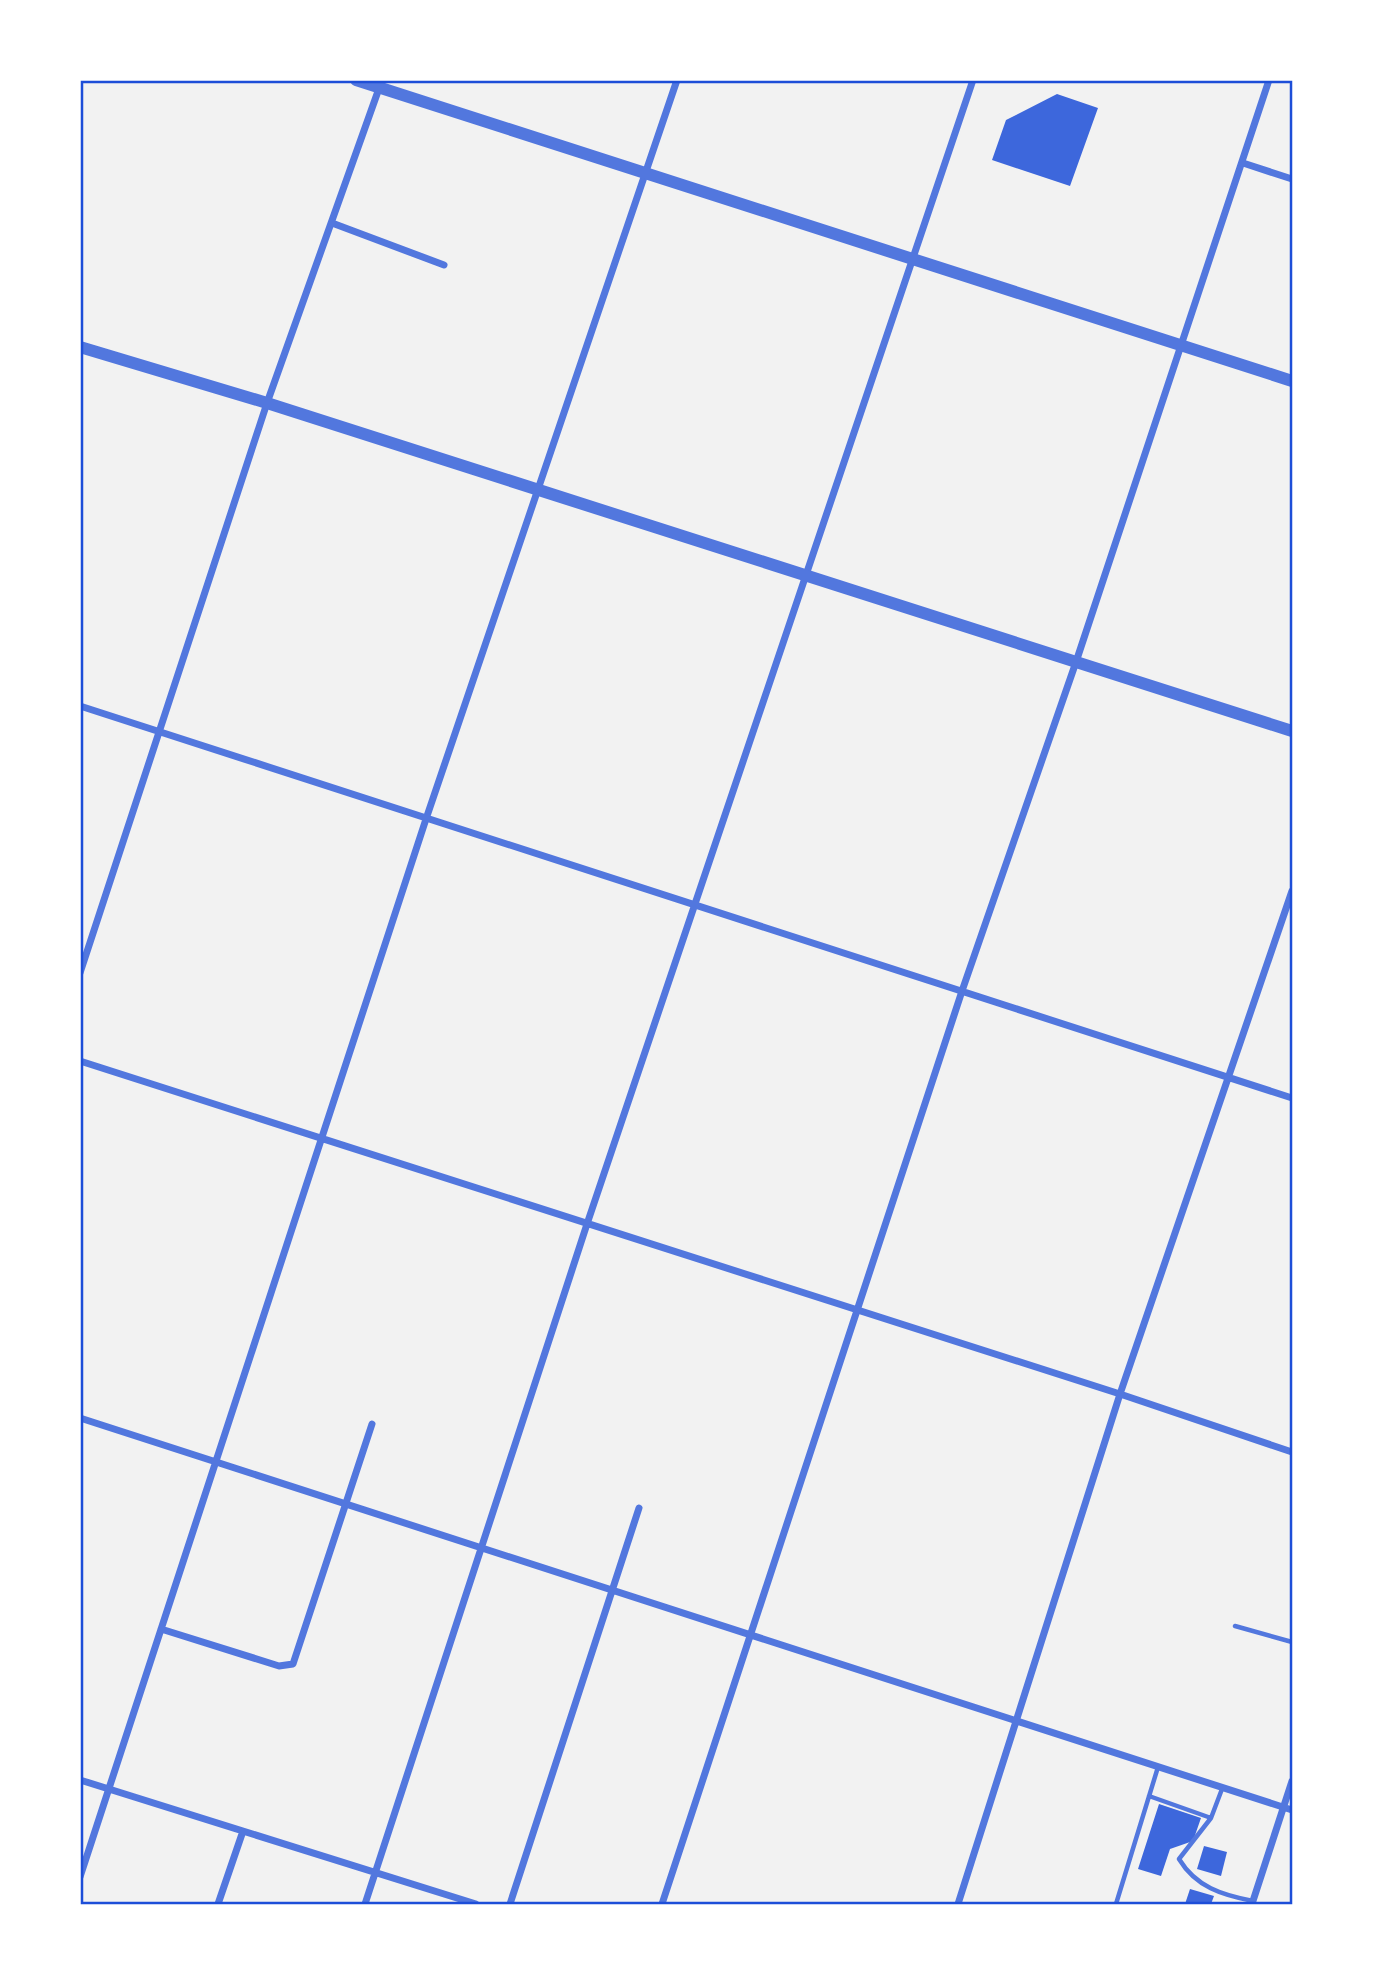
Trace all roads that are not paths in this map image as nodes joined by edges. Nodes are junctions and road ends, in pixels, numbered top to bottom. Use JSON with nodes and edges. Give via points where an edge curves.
{"nodes":[{"id":1,"x":356,"y":80,"type":"edge"},
{"id":2,"x":677,"y":80,"type":"edge"},
{"id":3,"x":973,"y":80,"type":"edge"},
{"id":4,"x":1269,"y":80,"type":"edge"},
{"id":5,"x":381,"y":84,"type":"edge"},
{"id":6,"x":1242,"y":163,"type":"junction"},
{"id":7,"x":647,"y":173,"type":"junction"},
{"id":8,"x":1293,"y":179,"type":"edge"},
{"id":9,"x":332,"y":223,"type":"junction"},
{"id":10,"x":914,"y":260,"type":"junction"},
{"id":11,"x":444,"y":265,"type":"dead end"},
{"id":12,"x":1183,"y":345,"type":"junction"},
{"id":13,"x":80,"y":346,"type":"edge"},
{"id":14,"x":1293,"y":381,"type":"edge"},
{"id":15,"x":267,"y":403,"type":"junction"},
{"id":16,"x":538,"y":490,"type":"junction"},
{"id":17,"x":806,"y":577,"type":"junction"},
{"id":18,"x":1076,"y":662,"type":"junction"},
{"id":19,"x":80,"y":706,"type":"edge"},
{"id":20,"x":1293,"y":731,"type":"edge"},
{"id":21,"x":161,"y":733,"type":"junction"},
{"id":22,"x":425,"y":819,"type":"junction"},
{"id":23,"x":1293,"y":891,"type":"edge"},
{"id":24,"x":696,"y":904,"type":"junction"},
{"id":25,"x":80,"y":973,"type":"edge"},
{"id":26,"x":962,"y":991,"type":"junction"},
{"id":27,"x":80,"y":1061,"type":"edge"},
{"id":28,"x":1229,"y":1077,"type":"junction"},
{"id":29,"x":1293,"y":1098,"type":"edge"},
{"id":30,"x":321,"y":1140,"type":"junction"},
{"id":31,"x":586,"y":1224,"type":"junction"},
{"id":32,"x":859,"y":1310,"type":"junction"},
{"id":33,"x":1120,"y":1394,"type":"junction"},
{"id":34,"x":81,"y":1421,"type":"edge"},
{"id":35,"x":372,"y":1424,"type":"dead end"},
{"id":36,"x":1293,"y":1452,"type":"edge"},
{"id":37,"x":216,"y":1462,"type":"junction"},
{"id":38,"x":346,"y":1504,"type":"junction"},
{"id":39,"x":639,"y":1508,"type":"dead end"},
{"id":40,"x":481,"y":1548,"type":"junction"},
{"id":41,"x":612,"y":1590,"type":"junction"},
{"id":42,"x":1235,"y":1626,"type":"dead end"},
{"id":43,"x":161,"y":1629,"type":"junction"},
{"id":44,"x":751,"y":1635,"type":"junction"},
{"id":45,"x":1293,"y":1642,"type":"edge"},
{"id":46,"x":1016,"y":1721,"type":"junction"},
{"id":47,"x":1158,"y":1767,"type":"junction"},
{"id":48,"x":80,"y":1780,"type":"edge"},
{"id":49,"x":1293,"y":1782,"type":"edge"},
{"id":50,"x":109,"y":1789,"type":"junction"},
{"id":51,"x":1222,"y":1789,"type":"junction"},
{"id":52,"x":1149,"y":1796,"type":"junction"},
{"id":53,"x":1284,"y":1808,"type":"junction"},
{"id":54,"x":1293,"y":1810,"type":"edge"},
{"id":55,"x":1211,"y":1818,"type":"junction"},
{"id":56,"x":243,"y":1831,"type":"junction"},
{"id":57,"x":375,"y":1871,"type":"junction"},
{"id":58,"x":80,"y":1877,"type":"edge"},
{"id":59,"x":1253,"y":1903,"type":"edge"},
{"id":60,"x":218,"y":1905,"type":"edge"},
{"id":61,"x":365,"y":1905,"type":"edge"},
{"id":62,"x":477,"y":1905,"type":"edge"},
{"id":63,"x":510,"y":1905,"type":"edge"},
{"id":64,"x":662,"y":1905,"type":"edge"},
{"id":65,"x":958,"y":1905,"type":"edge"},
{"id":66,"x":1116,"y":1905,"type":"edge"}],
"edges":[{"from":1,"to":5,"type":"street"},
{"from":2,"to":7,"type":"street"},
{"from":3,"to":10,"type":"street"},
{"from":4,"to":6,"type":"street"},
{"from":5,"to":7,"type":"street"},
{"from":5,"to":9,"type":"street"},
{"from":6,"to":8,"type":"street"},
{"from":6,"to":12,"type":"street"},
{"from":7,"to":10,"type":"street"},
{"from":7,"to":16,"type":"street"},
{"from":9,"to":11,"type":"street"},
{"from":9,"to":15,"type":"street"},
{"from":10,"to":12,"type":"street"},
{"from":10,"to":17,"type":"street"},
{"from":12,"to":14,"type":"street"},
{"from":12,"to":18,"type":"street"},
{"from":13,"to":15,"type":"street"},
{"from":15,"to":16,"type":"street"},
{"from":15,"to":21,"type":"street"},
{"from":16,"to":17,"type":"street"},
{"from":16,"to":22,"type":"street"},
{"from":17,"to":18,"type":"street"},
{"from":17,"to":24,"type":"street"},
{"from":18,"to":20,"type":"street"},
{"from":18,"to":26,"type":"street"},
{"from":19,"to":21,"type":"street"},
{"from":21,"to":22,"type":"street"},
{"from":21,"to":25,"type":"street"},
{"from":22,"to":24,"type":"street"},
{"from":22,"to":30,"type":"street"},
{"from":23,"to":28,"type":"street"},
{"from":24,"to":26,"type":"street"},
{"from":24,"to":31,"type":"street"},
{"from":26,"to":28,"type":"street"},
{"from":26,"to":32,"type":"street"},
{"from":27,"to":30,"type":"street"},
{"from":28,"to":29,"type":"street"},
{"from":28,"to":33,"type":"street"},
{"from":30,"to":31,"type":"street"},
{"from":30,"to":37,"type":"street"},
{"from":31,"to":32,"type":"street"},
{"from":31,"to":40,"type":"street"},
{"from":32,"to":33,"type":"street"},
{"from":32,"to":44,"type":"street"},
{"from":33,"to":36,"type":"street"},
{"from":33,"to":46,"type":"street"},
{"from":34,"to":37,"type":"street"},
{"from":35,"to":38,"type":"street"},
{"from":37,"to":38,"type":"street"},
{"from":37,"to":43,"type":"street"},
{"from":38,"to":40,"type":"street"},
{"from":38,"to":43,"type":"street","via":[[291,1665],[279,1666]]},
{"from":39,"to":41,"type":"street"},
{"from":40,"to":41,"type":"street"},
{"from":40,"to":57,"type":"street"},
{"from":41,"to":44,"type":"street"},
{"from":41,"to":63,"type":"street"},
{"from":42,"to":45,"type":"lane"},
{"from":43,"to":50,"type":"street"},
{"from":44,"to":46,"type":"street"},
{"from":44,"to":64,"type":"street"},
{"from":46,"to":47,"type":"street"},
{"from":46,"to":65,"type":"street"},
{"from":47,"to":51,"type":"street"},
{"from":47,"to":52,"type":"lane"},
{"from":48,"to":50,"type":"street"},
{"from":49,"to":53,"type":"street"},
{"from":50,"to":56,"type":"street"},
{"from":50,"to":58,"type":"street"},
{"from":51,"to":53,"type":"street"},
{"from":51,"to":55,"type":"lane"},
{"from":52,"to":55,"type":"lane"},
{"from":52,"to":66,"type":"lane"},
{"from":53,"to":54,"type":"street"},
{"from":53,"to":59,"type":"street"},
{"from":55,"to":59,"type":"lane","via":[[1180,1859],[1190,1877],[1224,1896]]},
{"from":56,"to":57,"type":"street"},
{"from":56,"to":60,"type":"street"},
{"from":57,"to":61,"type":"street"},
{"from":57,"to":62,"type":"street"}]}
